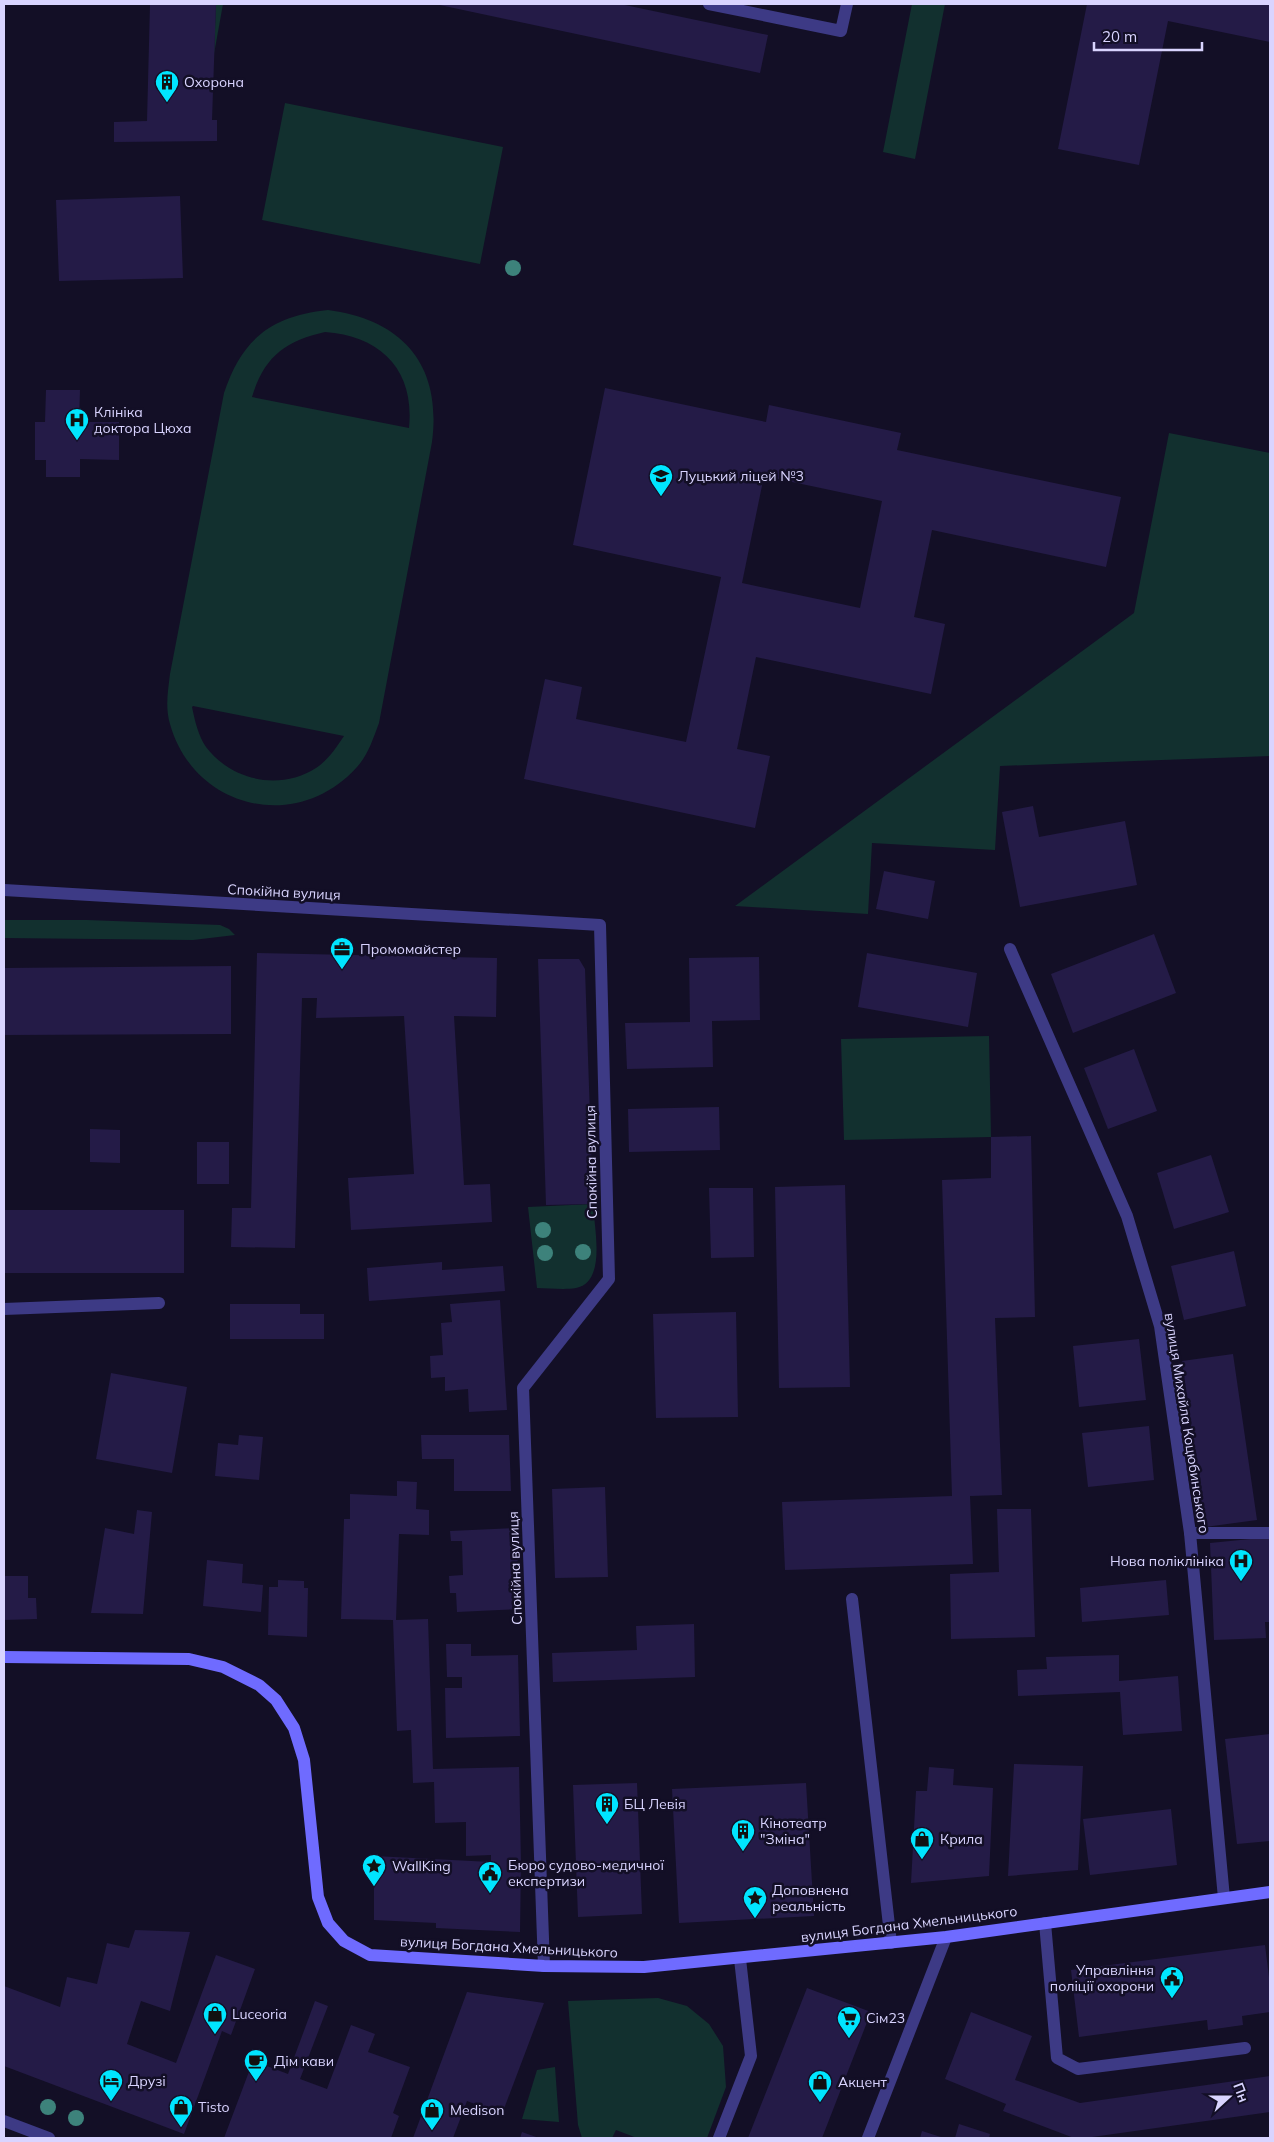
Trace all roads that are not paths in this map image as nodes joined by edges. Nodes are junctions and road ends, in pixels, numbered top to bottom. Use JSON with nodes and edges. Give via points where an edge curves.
{"nodes":[{"id":1,"x":709,"y":4,"type":"edge"},
{"id":2,"x":847,"y":4,"type":"edge"},
{"id":3,"x":4,"y":890,"type":"edge"},
{"id":4,"x":1010,"y":948,"type":"dead end"},
{"id":5,"x":159,"y":1303,"type":"dead end"},
{"id":6,"x":4,"y":1309,"type":"edge"},
{"id":7,"x":1270,"y":1533,"type":"edge"},
{"id":8,"x":1190,"y":1534,"type":"junction"},
{"id":9,"x":852,"y":1599,"type":"dead end"},
{"id":10,"x":4,"y":1657,"type":"edge"},
{"id":11,"x":1270,"y":1892,"type":"edge"},
{"id":12,"x":1224,"y":1898,"type":"junction"},
{"id":13,"x":1045,"y":1923,"type":"junction"},
{"id":14,"x":946,"y":1937,"type":"junction"},
{"id":15,"x":891,"y":1943,"type":"junction"},
{"id":16,"x":740,"y":1959,"type":"junction"},
{"id":17,"x":544,"y":1966,"type":"junction"},
{"id":18,"x":1245,"y":2048,"type":"dead end"},
{"id":19,"x":4,"y":2121,"type":"edge"},
{"id":20,"x":49,"y":2138,"type":"edge"},
{"id":21,"x":719,"y":2138,"type":"edge"},
{"id":22,"x":868,"y":2138,"type":"edge"}],
"edges":[{"from":1,"to":2,"type":"street","via":[[842,31]]},
{"from":3,"to":17,"type":"street","name":"Спокійна вулиця","via":[[600,925],[609,1279],[523,1388]]},
{"from":4,"to":8,"type":"street","name":"вулиця Михайла Коцюбинського","via":[[1127,1216],[1160,1326]]},
{"from":5,"to":6,"type":"street"},
{"from":7,"to":8,"type":"street"},
{"from":8,"to":12,"type":"street","name":"вулиця Михайла Коцюбинського"},
{"from":9,"to":15,"type":"street"},
{"from":10,"to":17,"type":"main road","name":"вулиця Богдана Хмельницького","via":[[189,1659],[223,1667],[259,1685],[276,1700],[294,1728],[304,1760],[318,1897],[328,1923],[344,1941],[370,1955]]},
{"from":11,"to":12,"type":"main road","name":"вулиця Богдана Хмельницького"},
{"from":12,"to":13,"type":"main road","name":"вулиця Богдана Хмельницького"},
{"from":13,"to":14,"type":"main road","name":"вулиця Богдана Хмельницького"},
{"from":13,"to":18,"type":"street","via":[[1057,2058],[1078,2069]]},
{"from":14,"to":15,"type":"main road","name":"вулиця Богдана Хмельницького"},
{"from":14,"to":22,"type":"street"},
{"from":15,"to":16,"type":"main road","name":"вулиця Богдана Хмельницького"},
{"from":16,"to":17,"type":"main road","name":"вулиця Богдана Хмельницького","via":[[644,1967]]},
{"from":16,"to":21,"type":"street","via":[[751,2056]]},
{"from":19,"to":20,"type":"street"}]}
